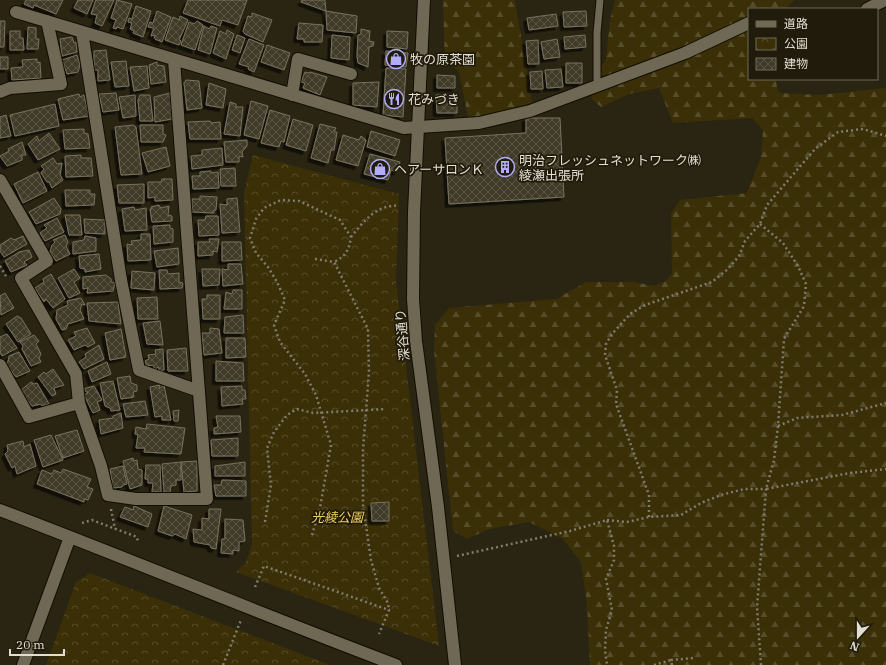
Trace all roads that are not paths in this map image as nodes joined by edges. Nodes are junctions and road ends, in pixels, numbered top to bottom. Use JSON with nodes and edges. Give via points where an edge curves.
{"nodes":[{"id":1,"x":424,"y":0,"type":"edge"},
{"id":2,"x":600,"y":0,"type":"edge"},
{"id":3,"x":885,"y":0,"type":"edge"},
{"id":4,"x":869,"y":8,"type":"edge"},
{"id":5,"x":16,"y":12,"type":"dead end"},
{"id":6,"x":47,"y":21,"type":"junction"},
{"id":7,"x":748,"y":23,"type":"edge"},
{"id":8,"x":82,"y":32,"type":"junction"},
{"id":9,"x":174,"y":60,"type":"junction"},
{"id":10,"x":351,"y":74,"type":"dead end"},
{"id":11,"x":597,"y":85,"type":"junction"},
{"id":12,"x":0,"y":92,"type":"edge"},
{"id":13,"x":292,"y":95,"type":"junction"},
{"id":14,"x":419,"y":128,"type":"junction"},
{"id":15,"x":0,"y":180,"type":"edge"},
{"id":16,"x":0,"y":365,"type":"edge"},
{"id":17,"x":199,"y":390,"type":"junction"},
{"id":18,"x":79,"y":402,"type":"junction"},
{"id":19,"x":0,"y":510,"type":"edge"},
{"id":20,"x":70,"y":537,"type":"junction"},
{"id":21,"x":23,"y":665,"type":"edge"},
{"id":22,"x":396,"y":665,"type":"edge"},
{"id":23,"x":455,"y":665,"type":"edge"}],
"edges":[{"from":1,"to":14,"type":"street","name":"深谷通り"},
{"from":2,"to":11,"type":"lane"},
{"from":3,"to":4,"type":"street"},
{"from":5,"to":6,"type":"street"},
{"from":6,"to":8,"type":"street"},
{"from":6,"to":12,"type":"street","via":[[61,84],[10,88]]},
{"from":7,"to":11,"type":"street","via":[[685,53]]},
{"from":8,"to":9,"type":"street"},
{"from":8,"to":17,"type":"street","via":[[121,280],[139,370]]},
{"from":9,"to":13,"type":"street"},
{"from":9,"to":17,"type":"street"},
{"from":10,"to":13,"type":"street","via":[[298,60]]},
{"from":11,"to":14,"type":"street","via":[[530,111],[486,121]]},
{"from":13,"to":14,"type":"street","via":[[404,128]]},
{"from":14,"to":23,"type":"street","name":"深谷通り","via":[[414,212],[413,298]]},
{"from":15,"to":18,"type":"street","via":[[47,261],[21,278],[76,374]]},
{"from":16,"to":18,"type":"street","via":[[29,418]]},
{"from":17,"to":18,"type":"street","via":[[207,499],[136,499],[108,495]]},
{"from":19,"to":20,"type":"street"},
{"from":20,"to":21,"type":"street"},
{"from":20,"to":22,"type":"street"}]}
